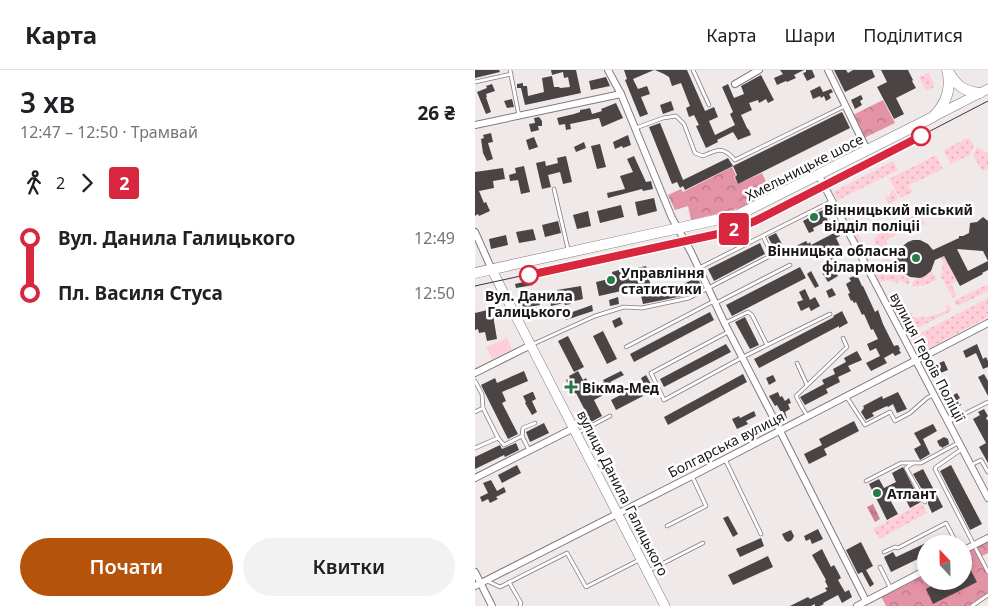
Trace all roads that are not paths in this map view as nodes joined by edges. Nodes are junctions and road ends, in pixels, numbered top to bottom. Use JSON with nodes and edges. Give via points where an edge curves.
{"nodes":[{"id":1,"x":608,"y":70,"type":"edge"},
{"id":2,"x":693,"y":70,"type":"edge"},
{"id":3,"x":759,"y":70,"type":"edge"},
{"id":4,"x":828,"y":70,"type":"edge"},
{"id":5,"x":948,"y":70,"type":"edge"},
{"id":6,"x":511,"y":72,"type":"edge"},
{"id":7,"x":475,"y":82,"type":"edge"},
{"id":8,"x":735,"y":84,"type":"dead end"},
{"id":9,"x":984,"y":91,"type":"edge"},
{"id":10,"x":621,"y":94,"type":"junction"},
{"id":11,"x":709,"y":105,"type":"dead end"},
{"id":12,"x":845,"y":106,"type":"junction"},
{"id":13,"x":519,"y":116,"type":"junction"},
{"id":14,"x":933,"y":116,"type":"junction"},
{"id":15,"x":475,"y":125,"type":"edge"},
{"id":16,"x":636,"y":128,"type":"junction"},
{"id":17,"x":867,"y":150,"type":"junction"},
{"id":18,"x":818,"y":174,"type":"junction"},
{"id":19,"x":554,"y":189,"type":"dead end"},
{"id":20,"x":832,"y":201,"type":"junction"},
{"id":21,"x":678,"y":228,"type":"junction"},
{"id":22,"x":475,"y":232,"type":"edge"},
{"id":23,"x":763,"y":236,"type":"junction"},
{"id":24,"x":569,"y":252,"type":"junction"},
{"id":25,"x":790,"y":265,"type":"dead end"},
{"id":26,"x":699,"y":268,"type":"junction"},
{"id":27,"x":492,"y":270,"type":"junction"},
{"id":28,"x":475,"y":273,"type":"edge"},
{"id":29,"x":708,"y":287,"type":"junction"},
{"id":30,"x":715,"y":302,"type":"junction"},
{"id":31,"x":830,"y":314,"type":"dead end"},
{"id":32,"x":988,"y":322,"type":"edge"},
{"id":33,"x":725,"y":324,"type":"junction"},
{"id":34,"x":729,"y":331,"type":"junction"},
{"id":35,"x":843,"y":338,"type":"dead end"},
{"id":36,"x":531,"y":345,"type":"junction"},
{"id":37,"x":767,"y":345,"type":"junction"},
{"id":38,"x":626,"y":347,"type":"dead end"},
{"id":39,"x":743,"y":357,"type":"junction"},
{"id":40,"x":915,"y":361,"type":"junction"},
{"id":41,"x":797,"y":363,"type":"dead end"},
{"id":42,"x":475,"y":373,"type":"edge"},
{"id":43,"x":475,"y":381,"type":"edge"},
{"id":44,"x":807,"y":385,"type":"junction"},
{"id":45,"x":933,"y":395,"type":"junction"},
{"id":46,"x":846,"y":396,"type":"junction"},
{"id":47,"x":988,"y":402,"type":"edge"},
{"id":48,"x":483,"y":408,"type":"junction"},
{"id":49,"x":475,"y":412,"type":"edge"},
{"id":50,"x":610,"y":416,"type":"dead end"},
{"id":51,"x":808,"y":416,"type":"junction"},
{"id":52,"x":535,"y":422,"type":"dead end"},
{"id":53,"x":948,"y":422,"type":"junction"},
{"id":54,"x":780,"y":430,"type":"junction"},
{"id":55,"x":575,"y":431,"type":"junction"},
{"id":56,"x":522,"y":436,"type":"junction"},
{"id":57,"x":498,"y":438,"type":"junction"},
{"id":58,"x":959,"y":442,"type":"junction"},
{"id":59,"x":475,"y":448,"type":"edge"},
{"id":60,"x":962,"y":449,"type":"junction"},
{"id":61,"x":529,"y":451,"type":"junction"},
{"id":62,"x":725,"y":459,"type":"junction"},
{"id":63,"x":913,"y":463,"type":"junction"},
{"id":64,"x":971,"y":465,"type":"junction"},
{"id":65,"x":988,"y":472,"type":"edge"},
{"id":66,"x":692,"y":476,"type":"junction"},
{"id":67,"x":475,"y":478,"type":"edge"},
{"id":68,"x":866,"y":481,"type":"dead end"},
{"id":69,"x":988,"y":498,"type":"edge"},
{"id":70,"x":925,"y":502,"type":"dead end"},
{"id":71,"x":617,"y":513,"type":"junction"},
{"id":72,"x":667,"y":526,"type":"dead end"},
{"id":73,"x":761,"y":534,"type":"dead end"},
{"id":74,"x":923,"y":535,"type":"edge"},
{"id":75,"x":952,"y":535,"type":"edge"},
{"id":76,"x":917,"y":538,"type":"edge"},
{"id":77,"x":988,"y":538,"type":"edge"},
{"id":78,"x":703,"y":543,"type":"dead end"},
{"id":79,"x":975,"y":547,"type":"junction"},
{"id":80,"x":884,"y":552,"type":"dead end"},
{"id":81,"x":641,"y":559,"type":"junction"},
{"id":82,"x":879,"y":567,"type":"dead end"},
{"id":83,"x":647,"y":571,"type":"junction"},
{"id":84,"x":475,"y":572,"type":"edge"},
{"id":85,"x":988,"y":572,"type":"edge"},
{"id":86,"x":917,"y":575,"type":"edge"},
{"id":87,"x":509,"y":582,"type":"junction"},
{"id":88,"x":481,"y":583,"type":"edge"},
{"id":89,"x":891,"y":588,"type":"junction"},
{"id":90,"x":988,"y":596,"type":"edge"},
{"id":91,"x":866,"y":601,"type":"junction"},
{"id":92,"x":492,"y":606,"type":"edge"},
{"id":93,"x":520,"y":606,"type":"edge"},
{"id":94,"x":665,"y":606,"type":"edge"},
{"id":95,"x":857,"y":606,"type":"edge"},
{"id":96,"x":971,"y":606,"type":"edge"}],
"edges":[{"from":1,"to":10,"type":"street"},
{"from":2,"to":11,"type":"lane"},
{"from":3,"to":8,"type":"street"},
{"from":4,"to":12,"type":"street"},
{"from":5,"to":9,"type":"main road","via":[[964,90]]},
{"from":5,"to":14,"type":"main road","via":[[947,99]]},
{"from":6,"to":7,"type":"lane"},
{"from":6,"to":13,"type":"lane"},
{"from":9,"to":14,"type":"main road","name":"Хмельницьке шосе"},
{"from":10,"to":13,"type":"street"},
{"from":10,"to":16,"type":"street"},
{"from":12,"to":16,"type":"lane","via":[[735,160],[728,152],[717,149],[703,156],[695,153],[684,124],[676,116]]},
{"from":12,"to":17,"type":"street"},
{"from":13,"to":15,"type":"street"},
{"from":14,"to":17,"type":"main road","name":"Хмельницьке шосе"},
{"from":16,"to":21,"type":"street"},
{"from":17,"to":18,"type":"main road","name":"Хмельницьке шосе"},
{"from":18,"to":20,"type":"street","name":"вулиця Героїв Поліції"},
{"from":18,"to":21,"type":"main road","name":"Хмельницьке шосе","via":[[738,215]]},
{"from":19,"to":24,"type":"lane"},
{"from":20,"to":23,"type":"lane"},
{"from":20,"to":40,"type":"street","name":"вулиця Героїв Поліції"},
{"from":21,"to":24,"type":"main road","name":"Хмельницьке шосе"},
{"from":21,"to":26,"type":"street"},
{"from":22,"to":27,"type":"street","name":"вулиця Данила Галицького"},
{"from":23,"to":26,"type":"lane"},
{"from":23,"to":29,"type":"lane","via":[[772,255]]},
{"from":24,"to":27,"type":"main road","name":"Хмельницьке шосе"},
{"from":25,"to":30,"type":"lane"},
{"from":26,"to":29,"type":"street"},
{"from":27,"to":28,"type":"main road","name":"Хмельницьке шосе"},
{"from":27,"to":36,"type":"main road","name":"вулиця Данила Галицького"},
{"from":29,"to":30,"type":"street"},
{"from":29,"to":36,"type":"lane","via":[[689,298],[643,308],[625,307],[595,316]]},
{"from":30,"to":33,"type":"street"},
{"from":30,"to":38,"type":"lane"},
{"from":31,"to":37,"type":"lane"},
{"from":32,"to":40,"type":"street","name":"Болгарська вулиця"},
{"from":33,"to":34,"type":"street"},
{"from":33,"to":37,"type":"lane","via":[[748,312]]},
{"from":34,"to":39,"type":"street"},
{"from":34,"to":39,"type":"lane","via":[[651,373],[664,400]]},
{"from":35,"to":44,"type":"lane","via":[[847,347]]},
{"from":36,"to":42,"type":"street"},
{"from":36,"to":55,"type":"main road","name":"вулиця Данила Галицького"},
{"from":37,"to":39,"type":"lane"},
{"from":39,"to":54,"type":"street"},
{"from":40,"to":45,"type":"street","name":"вулиця Героїв Поліції"},
{"from":40,"to":46,"type":"street","name":"Болгарська вулиця"},
{"from":41,"to":44,"type":"lane"},
{"from":43,"to":48,"type":"lane","via":[[482,394]]},
{"from":44,"to":51,"type":"lane","via":[[795,396]]},
{"from":45,"to":46,"type":"lane","via":[[895,421],[891,412],[865,425]]},
{"from":45,"to":53,"type":"street","name":"вулиця Героїв Поліції"},
{"from":46,"to":51,"type":"street","name":"Болгарська вулиця"},
{"from":47,"to":53,"type":"lane"},
{"from":48,"to":49,"type":"lane"},
{"from":48,"to":57,"type":"lane"},
{"from":50,"to":55,"type":"lane"},
{"from":51,"to":54,"type":"street","name":"Болгарська вулиця"},
{"from":52,"to":56,"type":"lane","via":[[523,428]]},
{"from":53,"to":58,"type":"street","name":"вулиця Героїв Поліції"},
{"from":54,"to":62,"type":"street","name":"Болгарська вулиця"},
{"from":54,"to":91,"type":"street"},
{"from":55,"to":61,"type":"street"},
{"from":55,"to":71,"type":"main road","name":"вулиця Данила Галицького"},
{"from":56,"to":57,"type":"lane","via":[[504,444]]},
{"from":56,"to":61,"type":"lane"},
{"from":57,"to":59,"type":"lane"},
{"from":58,"to":60,"type":"street","name":"вулиця Героїв Поліції"},
{"from":58,"to":63,"type":"lane","via":[[921,463]]},
{"from":60,"to":64,"type":"street","name":"вулиця Героїв Поліції"},
{"from":60,"to":79,"type":"lane","via":[[935,469]]},
{"from":61,"to":67,"type":"street"},
{"from":62,"to":66,"type":"street","name":"Болгарська вулиця"},
{"from":62,"to":73,"type":"lane"},
{"from":63,"to":68,"type":"lane","via":[[901,463]]},
{"from":63,"to":70,"type":"lane","via":[[906,468]]},
{"from":64,"to":65,"type":"lane","via":[[981,460]]},
{"from":64,"to":69,"type":"street","name":"вулиця Героїв Поліції"},
{"from":66,"to":71,"type":"street","name":"Болгарська вулиця"},
{"from":66,"to":72,"type":"lane","via":[[706,506]]},
{"from":71,"to":81,"type":"main road","name":"вулиця Данила Галицького"},
{"from":71,"to":88,"type":"street","name":"Болгарська вулиця"},
{"from":74,"to":75,"type":"lane","via":[[946,523]]},
{"from":76,"to":80,"type":"lane"},
{"from":77,"to":79,"type":"street"},
{"from":78,"to":83,"type":"lane"},
{"from":79,"to":85,"type":"lane"},
{"from":81,"to":83,"type":"main road","name":"вулиця Данила Галицького"},
{"from":81,"to":87,"type":"lane","via":[[586,587],[567,553]]},
{"from":82,"to":89,"type":"lane"},
{"from":83,"to":94,"type":"main road","name":"вулиця Данила Галицького"},
{"from":84,"to":88,"type":"street"},
{"from":86,"to":89,"type":"street"},
{"from":87,"to":88,"type":"lane","via":[[500,587]]},
{"from":87,"to":93,"type":"lane"},
{"from":88,"to":92,"type":"street"},
{"from":89,"to":91,"type":"street"},
{"from":90,"to":96,"type":"lane"},
{"from":91,"to":95,"type":"street"}]}
